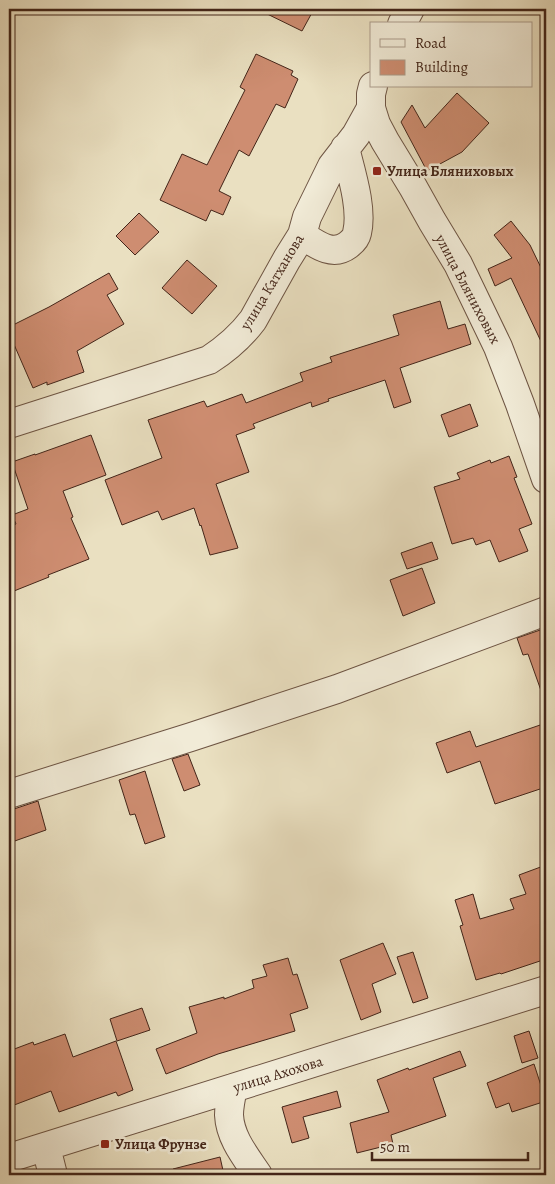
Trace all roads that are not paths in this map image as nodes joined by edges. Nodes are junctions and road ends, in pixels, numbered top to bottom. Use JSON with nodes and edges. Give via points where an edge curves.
{"nodes":[{"id":1,"x":410,"y":9,"type":"edge"},
{"id":2,"x":403,"y":22,"type":"edge"},
{"id":3,"x":372,"y":97,"type":"edge"},
{"id":4,"x":345,"y":148,"type":"junction"},
{"id":5,"x":302,"y":235,"type":"junction"},
{"id":6,"x":9,"y":424,"type":"edge"},
{"id":7,"x":546,"y":478,"type":"edge"},
{"id":8,"x":546,"y":611,"type":"edge"},
{"id":9,"x":9,"y":794,"type":"edge"},
{"id":10,"x":546,"y":990,"type":"edge"},
{"id":11,"x":233,"y":1088,"type":"junction"},
{"id":12,"x":46,"y":1147,"type":"junction"},
{"id":13,"x":9,"y":1158,"type":"edge"},
{"id":14,"x":53,"y":1175,"type":"edge"},
{"id":15,"x":258,"y":1175,"type":"edge"}],
"edges":[{"from":1,"to":2,"type":"street"},
{"from":3,"to":4,"type":"street","name":"улица Катханова","via":[[356,135]]},
{"from":3,"to":7,"type":"street","name":"улица Бляниховых","via":[[376,124],[458,264],[498,348]]},
{"from":4,"to":5,"type":"street","name":"улица Катханова","via":[[324,180]]},
{"from":4,"to":5,"type":"street","via":[[357,203],[357,233],[354,239],[336,251],[317,245]]},
{"from":5,"to":6,"type":"street","name":"улица Катханова","via":[[253,320],[219,354],[209,360]]},
{"from":8,"to":9,"type":"street","via":[[337,689]]},
{"from":10,"to":11,"type":"street","name":"улица Ахохова"},
{"from":11,"to":12,"type":"street","name":"улица Ахохова"},
{"from":11,"to":15,"type":"street","via":[[229,1118],[234,1136]]},
{"from":12,"to":13,"type":"street","name":"улица Ахохова"},
{"from":12,"to":14,"type":"street"}]}
